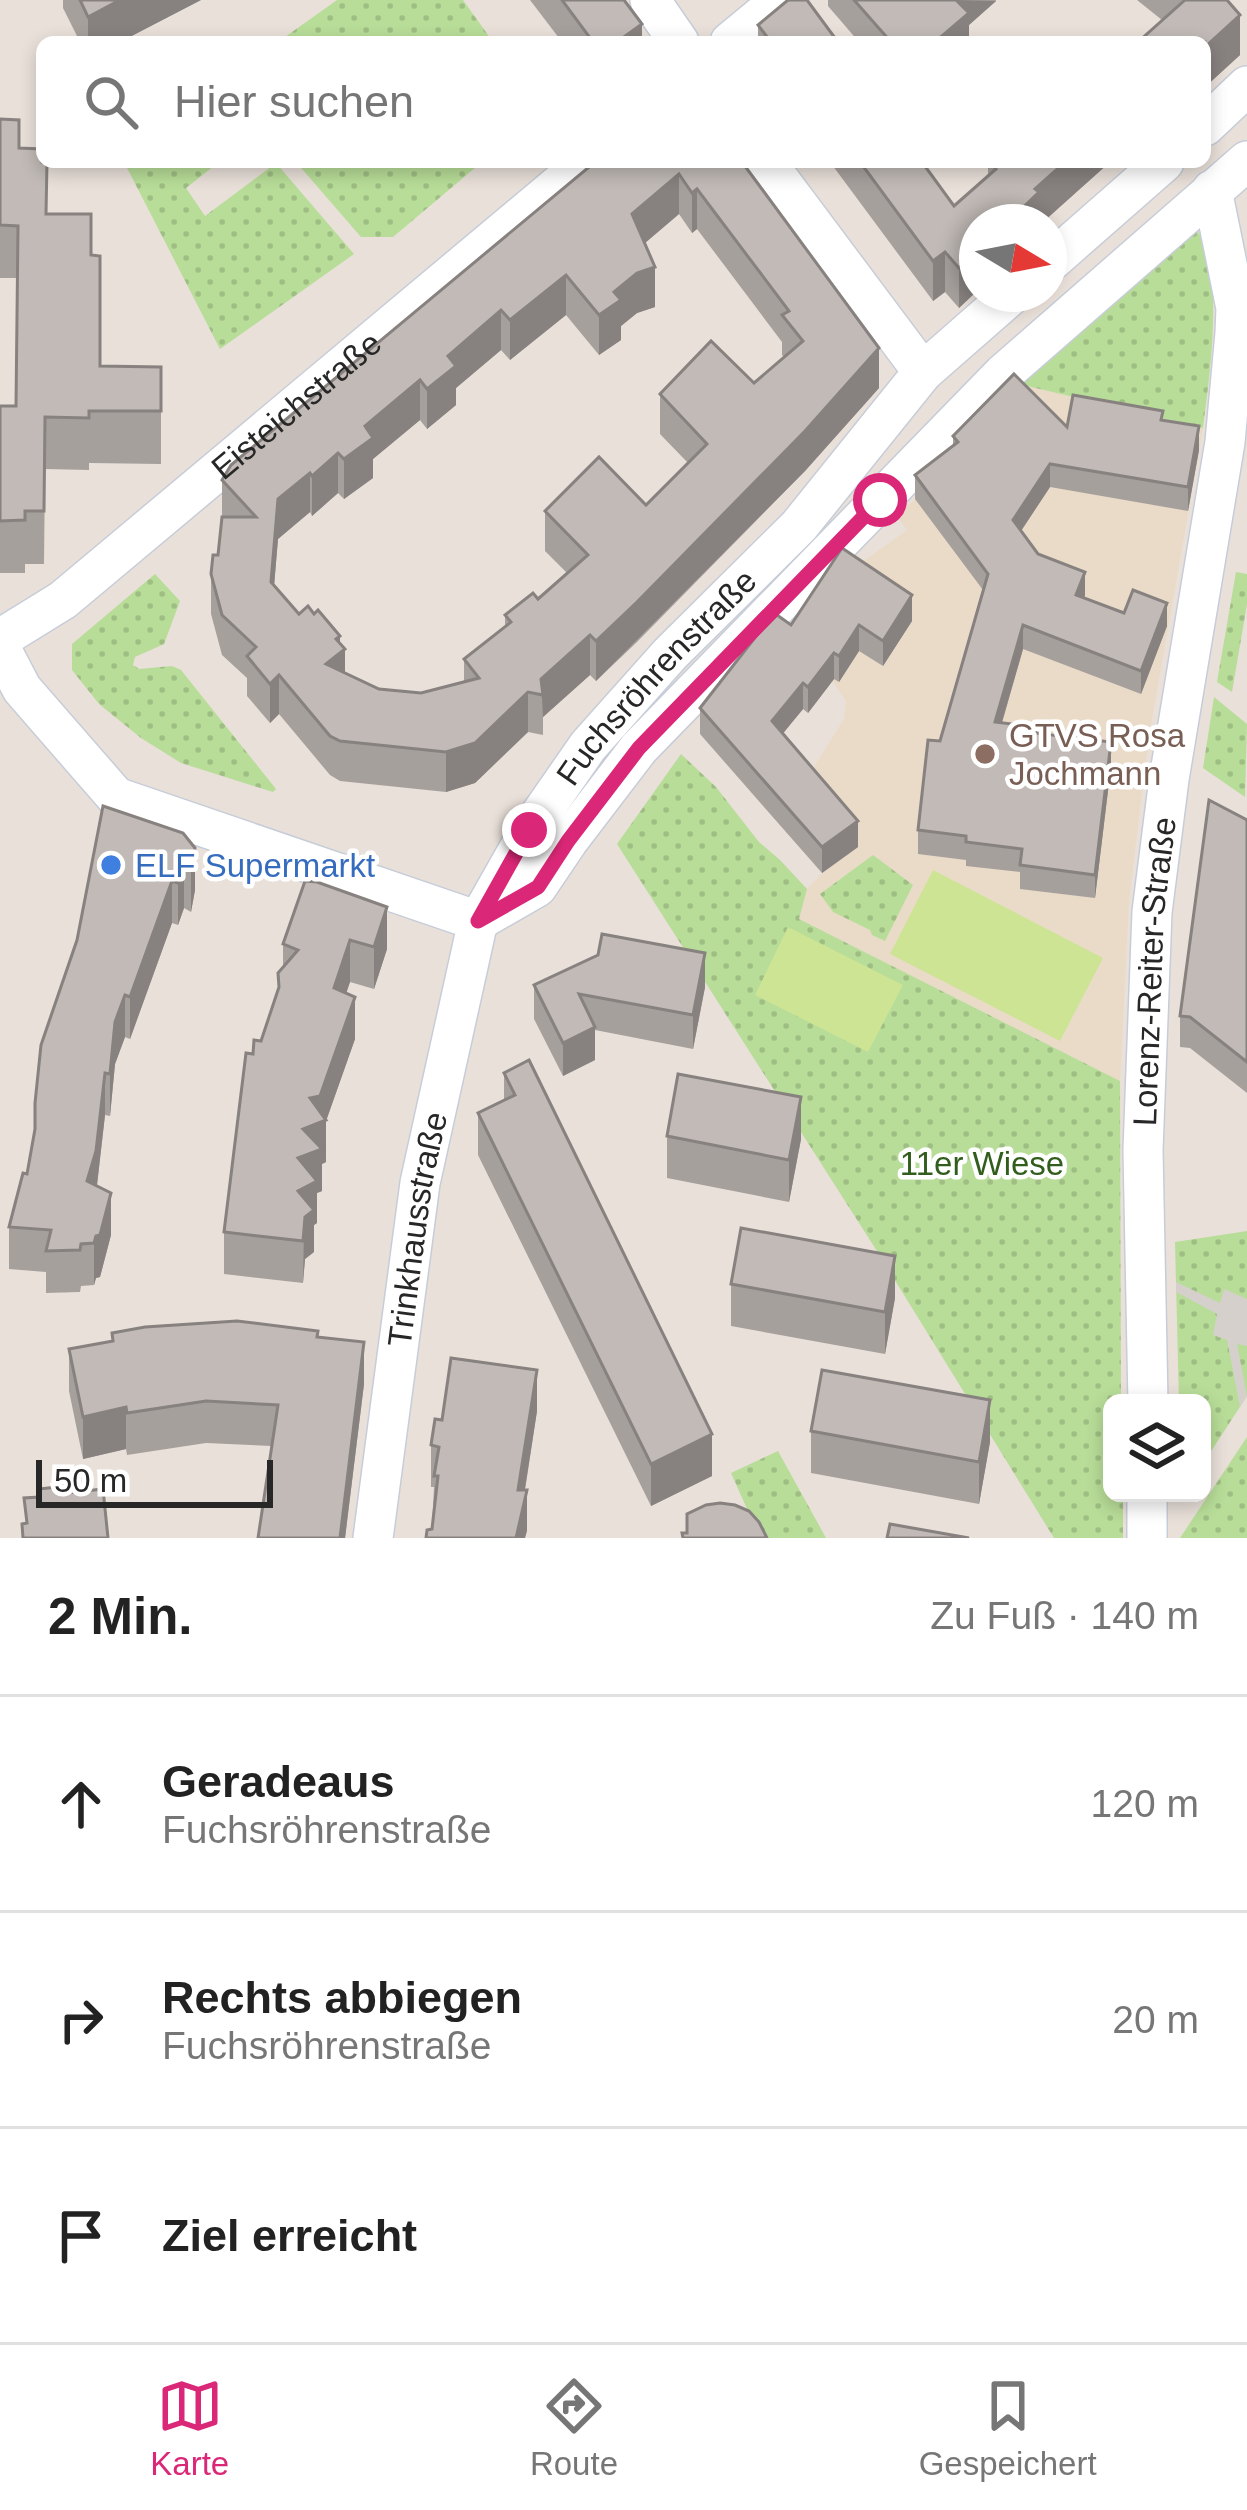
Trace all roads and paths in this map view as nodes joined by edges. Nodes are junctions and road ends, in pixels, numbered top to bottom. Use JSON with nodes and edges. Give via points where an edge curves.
{"nodes":[{"id":1,"x":650,"y":0,"type":"edge"},
{"id":2,"x":781,"y":0,"type":"edge"},
{"id":3,"x":675,"y":36,"type":"edge"},
{"id":4,"x":737,"y":36,"type":"edge"},
{"id":5,"x":1247,"y":86,"type":"edge"},
{"id":6,"x":1211,"y":120,"type":"edge"},
{"id":7,"x":1247,"y":161,"type":"edge"},
{"id":8,"x":579,"y":168,"type":"edge"},
{"id":9,"x":770,"y":168,"type":"edge"},
{"id":10,"x":1157,"y":168,"type":"edge"},
{"id":11,"x":1212,"y":190,"type":"junction"},
{"id":12,"x":1067,"y":247,"type":"edge"},
{"id":13,"x":991,"y":312,"type":"edge"},
{"id":14,"x":923,"y":372,"type":"junction"},
{"id":15,"x":0,"y":643,"type":"edge"},
{"id":16,"x":478,"y":921,"type":"junction"},
{"id":17,"x":1148,"y":1394,"type":"edge"},
{"id":18,"x":1148,"y":1502,"type":"edge"},
{"id":19,"x":373,"y":1538,"type":"edge"},
{"id":20,"x":1147,"y":1538,"type":"edge"}],
"edges":[{"from":1,"to":3,"type":"street"},
{"from":2,"to":4,"type":"street"},
{"from":5,"to":6,"type":"street"},
{"from":7,"to":11,"type":"street","name":"Fuchsröhrenstraße"},
{"from":8,"to":15,"type":"street","name":"Eisteichstraße","via":[[63,600]]},
{"from":9,"to":14,"type":"street"},
{"from":10,"to":12,"type":"street"},
{"from":11,"to":16,"type":"street","name":"Fuchsröhrenstraße","via":[[1004,374],[639,748],[538,887]]},
{"from":11,"to":17,"type":"street","name":"Lorenz-Reiter-Straße","via":[[1236,308],[1233,368],[1152,912],[1143,1150]]},
{"from":13,"to":14,"type":"street","name":"Fuchsröhrenstraße"},
{"from":14,"to":16,"type":"street","name":"Fuchsröhrenstraße","via":[[800,526],[588,746]]},
{"from":15,"to":16,"type":"street","via":[[22,689],[116,796]]},
{"from":16,"to":19,"type":"street","name":"Trinkhausstraße","via":[[420,1183]]},
{"from":18,"to":20,"type":"street"}]}
